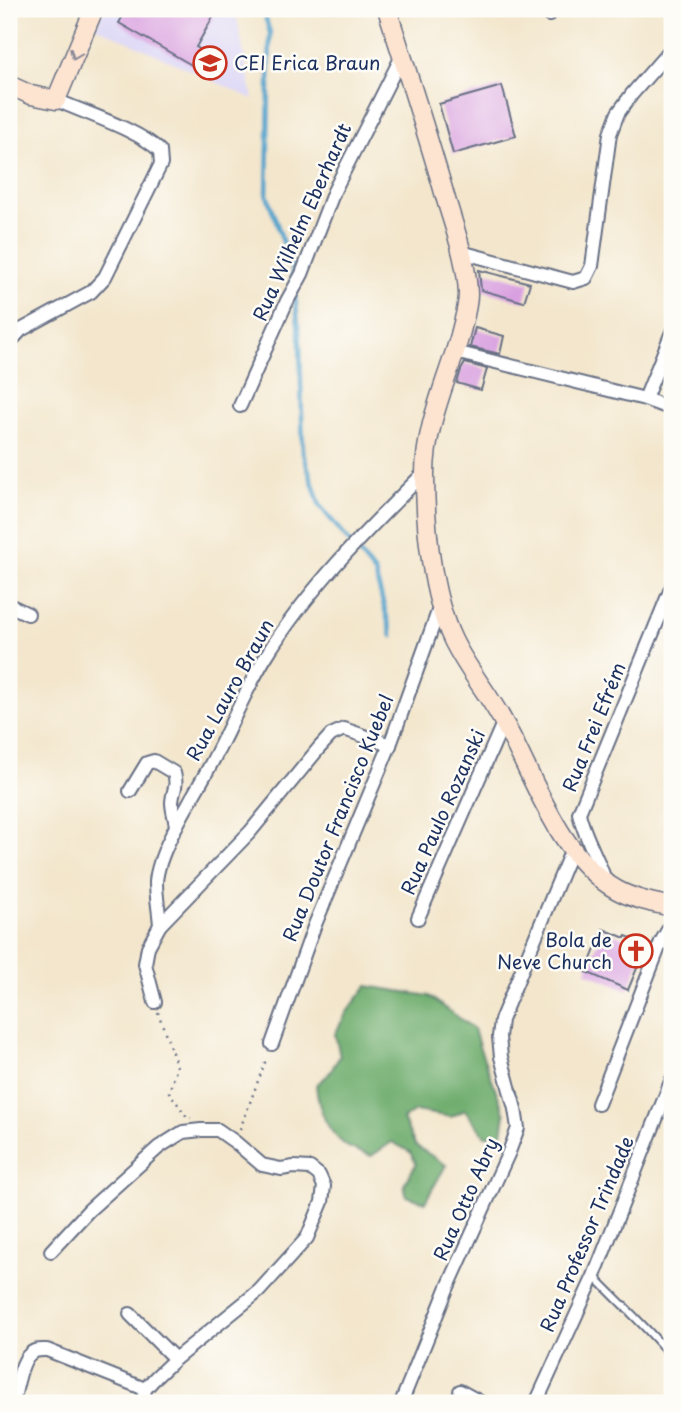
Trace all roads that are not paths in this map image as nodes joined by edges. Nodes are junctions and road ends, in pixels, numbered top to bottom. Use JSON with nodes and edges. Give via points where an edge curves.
{"nodes":[{"id":1,"x":94,"y":9,"type":"edge"},
{"id":2,"x":387,"y":9,"type":"edge"},
{"id":3,"x":672,"y":48,"type":"edge"},
{"id":4,"x":402,"y":55,"type":"junction"},
{"id":5,"x":9,"y":85,"type":"edge"},
{"id":6,"x":56,"y":100,"type":"junction"},
{"id":7,"x":461,"y":252,"type":"junction"},
{"id":8,"x":672,"y":332,"type":"edge"},
{"id":9,"x":9,"y":343,"type":"edge"},
{"id":10,"x":669,"y":348,"type":"edge"},
{"id":11,"x":455,"y":352,"type":"junction"},
{"id":12,"x":645,"y":399,"type":"junction"},
{"id":13,"x":240,"y":406,"type":"dead end"},
{"id":14,"x":672,"y":409,"type":"edge"},
{"id":15,"x":425,"y":472,"type":"junction"},
{"id":16,"x":672,"y":586,"type":"edge"},
{"id":17,"x":9,"y":605,"type":"edge"},
{"id":18,"x":440,"y":606,"type":"junction"},
{"id":19,"x":28,"y":614,"type":"dead end"},
{"id":20,"x":504,"y":721,"type":"junction"},
{"id":21,"x":390,"y":745,"type":"junction"},
{"id":22,"x":130,"y":791,"type":"dead end"},
{"id":23,"x":176,"y":826,"type":"junction"},
{"id":24,"x":572,"y":849,"type":"junction"},
{"id":25,"x":606,"y":883,"type":"junction"},
{"id":26,"x":672,"y":907,"type":"edge"},
{"id":27,"x":418,"y":918,"type":"dead end"},
{"id":28,"x":672,"y":923,"type":"edge"},
{"id":29,"x":160,"y":925,"type":"junction"},
{"id":30,"x":155,"y":1002,"type":"road end"},
{"id":31,"x":272,"y":1044,"type":"road end"},
{"id":32,"x":672,"y":1079,"type":"edge"},
{"id":33,"x":598,"y":1104,"type":"dead end"},
{"id":34,"x":51,"y":1251,"type":"dead end"},
{"id":35,"x":593,"y":1276,"type":"junction"},
{"id":36,"x":130,"y":1314,"type":"dead end"},
{"id":37,"x":668,"y":1353,"type":"dead end"},
{"id":38,"x":175,"y":1359,"type":"junction"},
{"id":39,"x":145,"y":1389,"type":"junction"},
{"id":40,"x":460,"y":1391,"type":"dead end"},
{"id":41,"x":13,"y":1403,"type":"edge"},
{"id":42,"x":143,"y":1403,"type":"edge"},
{"id":43,"x":401,"y":1403,"type":"edge"},
{"id":44,"x":482,"y":1403,"type":"edge"},
{"id":45,"x":536,"y":1403,"type":"edge"}],
"edges":[{"from":1,"to":6,"type":"main road","one_way":true},
{"from":2,"to":4,"type":"main road"},
{"from":3,"to":7,"type":"street","via":[[618,113],[610,134],[592,266],[586,278],[573,282]]},
{"from":4,"to":7,"type":"main road"},
{"from":4,"to":13,"type":"street","name":"Rua Wilhelm Eberhardt","via":[[334,191],[302,274]]},
{"from":5,"to":6,"type":"main road"},
{"from":6,"to":9,"type":"street","via":[[151,142],[160,152],[160,164],[105,277],[91,292],[20,330]]},
{"from":7,"to":11,"type":"main road","via":[[467,310]]},
{"from":8,"to":10,"type":"street"},
{"from":10,"to":12,"type":"street"},
{"from":11,"to":12,"type":"street"},
{"from":11,"to":15,"type":"main road","via":[[434,418]]},
{"from":12,"to":14,"type":"street"},
{"from":15,"to":18,"type":"main road","via":[[427,532]]},
{"from":15,"to":23,"type":"street","name":"Rua Lauro Braun","via":[[366,531],[295,615],[265,658]]},
{"from":16,"to":25,"type":"street","name":"Rua Frei Efrém","via":[[579,813]]},
{"from":17,"to":19,"type":"street"},
{"from":18,"to":20,"type":"main road","via":[[465,662]]},
{"from":18,"to":21,"type":"street","name":"Rua Doutor Francisco Kuebel"},
{"from":20,"to":24,"type":"main road","via":[[545,807]]},
{"from":20,"to":27,"type":"street","name":"Rua Paulo Rozanski"},
{"from":21,"to":29,"type":"street","via":[[344,729],[331,735],[250,832]]},
{"from":21,"to":31,"type":"street","name":"Rua Doutor Francisco Kuebel","via":[[314,927]]},
{"from":22,"to":23,"type":"street","via":[[147,763],[154,761],[174,774]]},
{"from":23,"to":29,"type":"street","name":"Rua Lauro Braun","via":[[156,881]]},
{"from":24,"to":25,"type":"main road"},
{"from":24,"to":43,"type":"street","name":"Rua Otto Abry","via":[[502,1020],[501,1057],[518,1128]]},
{"from":25,"to":26,"type":"main road"},
{"from":28,"to":33,"type":"street"},
{"from":29,"to":30,"type":"street","via":[[145,964]]},
{"from":32,"to":35,"type":"street","name":"Rua Professor Trindade"},
{"from":34,"to":38,"type":"street","via":[[89,1210],[159,1147],[183,1132],[218,1130],[262,1165],[310,1168],[324,1186],[323,1202],[307,1238],[259,1291]]},
{"from":35,"to":37,"type":"lane"},
{"from":35,"to":45,"type":"street","name":"Rua Professor Trindade"},
{"from":36,"to":38,"type":"street"},
{"from":38,"to":39,"type":"street"},
{"from":39,"to":41,"type":"street","via":[[37,1350],[24,1361]]},
{"from":39,"to":42,"type":"street"},
{"from":40,"to":44,"type":"street"}]}
